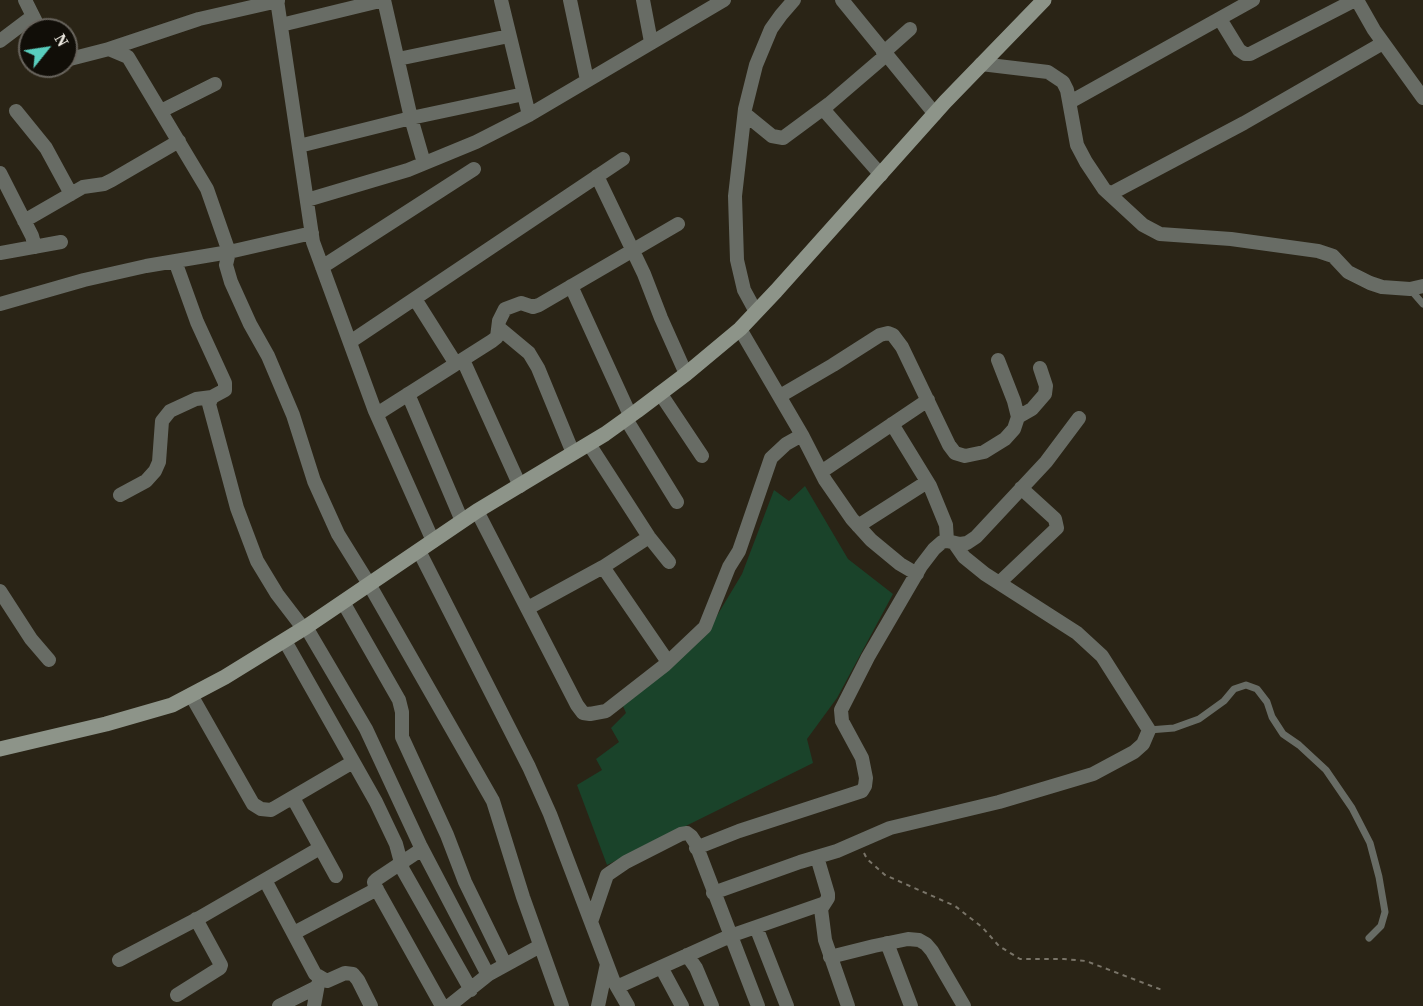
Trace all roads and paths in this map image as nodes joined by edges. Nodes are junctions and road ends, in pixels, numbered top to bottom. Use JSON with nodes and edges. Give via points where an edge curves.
{"nodes":[{"id":1,"x":278,"y":0,"type":"edge"},
{"id":2,"x":384,"y":0,"type":"edge"},
{"id":3,"x":501,"y":0,"type":"edge"},
{"id":4,"x":570,"y":0,"type":"edge"},
{"id":5,"x":643,"y":0,"type":"edge"},
{"id":6,"x":724,"y":0,"type":"edge"},
{"id":7,"x":794,"y":0,"type":"edge"},
{"id":8,"x":842,"y":0,"type":"edge"},
{"id":9,"x":1044,"y":0,"type":"edge"},
{"id":10,"x":1253,"y":0,"type":"edge"},
{"id":11,"x":1356,"y":0,"type":"edge"},
{"id":12,"x":30,"y":5,"type":"edge"},
{"id":13,"x":705,"y":5,"type":"edge"},
{"id":14,"x":1220,"y":19,"type":"junction"},
{"id":15,"x":281,"y":25,"type":"junction"},
{"id":16,"x":910,"y":30,"type":"dead end"},
{"id":17,"x":510,"y":36,"type":"junction"},
{"id":18,"x":0,"y":41,"type":"edge"},
{"id":19,"x":651,"y":42,"type":"junction"},
{"id":20,"x":1383,"y":43,"type":"junction"},
{"id":21,"x":109,"y":49,"type":"junction"},
{"id":22,"x":884,"y":54,"type":"junction"},
{"id":23,"x":78,"y":57,"type":"edge"},
{"id":24,"x":398,"y":59,"type":"junction"},
{"id":25,"x":981,"y":64,"type":"junction"},
{"id":26,"x":587,"y":80,"type":"junction"},
{"id":27,"x":215,"y":84,"type":"dead end"},
{"id":28,"x":524,"y":94,"type":"junction"},
{"id":29,"x":1423,"y":98,"type":"edge"},
{"id":30,"x":1070,"y":102,"type":"junction"},
{"id":31,"x":823,"y":109,"type":"junction"},
{"id":32,"x":16,"y":111,"type":"dead end"},
{"id":33,"x":161,"y":111,"type":"junction"},
{"id":34,"x":745,"y":114,"type":"junction"},
{"id":35,"x":935,"y":114,"type":"junction"},
{"id":36,"x":529,"y":115,"type":"junction"},
{"id":37,"x":411,"y":118,"type":"junction"},
{"id":38,"x":179,"y":141,"type":"junction"},
{"id":39,"x":299,"y":146,"type":"junction"},
{"id":40,"x":623,"y":159,"type":"dead end"},
{"id":41,"x":424,"y":164,"type":"junction"},
{"id":42,"x":474,"y":169,"type":"dead end"},
{"id":43,"x":0,"y":173,"type":"edge"},
{"id":44,"x":881,"y":175,"type":"junction"},
{"id":45,"x":597,"y":176,"type":"junction"},
{"id":46,"x":1110,"y":194,"type":"junction"},
{"id":47,"x":71,"y":195,"type":"junction"},
{"id":48,"x":307,"y":200,"type":"junction"},
{"id":49,"x":24,"y":221,"type":"junction"},
{"id":50,"x":678,"y":224,"type":"dead end"},
{"id":51,"x":312,"y":233,"type":"junction"},
{"id":52,"x":61,"y":242,"type":"dead end"},
{"id":53,"x":35,"y":247,"type":"junction"},
{"id":54,"x":633,"y":249,"type":"junction"},
{"id":55,"x":229,"y":252,"type":"junction"},
{"id":56,"x":0,"y":253,"type":"edge"},
{"id":57,"x":175,"y":261,"type":"junction"},
{"id":58,"x":322,"y":267,"type":"junction"},
{"id":59,"x":571,"y":286,"type":"junction"},
{"id":60,"x":1416,"y":288,"type":"edge"},
{"id":61,"x":415,"y":299,"type":"junction"},
{"id":62,"x":0,"y":304,"type":"edge"},
{"id":63,"x":1423,"y":304,"type":"edge"},
{"id":64,"x":756,"y":312,"type":"junction"},
{"id":65,"x":498,"y":328,"type":"junction"},
{"id":66,"x":740,"y":329,"type":"junction"},
{"id":67,"x":350,"y":342,"type":"junction"},
{"id":68,"x":998,"y":360,"type":"dead end"},
{"id":69,"x":459,"y":362,"type":"junction"},
{"id":70,"x":1040,"y":368,"type":"dead end"},
{"id":71,"x":686,"y":374,"type":"junction"},
{"id":72,"x":660,"y":393,"type":"junction"},
{"id":73,"x":408,"y":394,"type":"junction"},
{"id":74,"x":780,"y":396,"type":"junction"},
{"id":75,"x":212,"y":397,"type":"junction"},
{"id":76,"x":928,"y":400,"type":"junction"},
{"id":77,"x":377,"y":414,"type":"junction"},
{"id":78,"x":628,"y":417,"type":"junction"},
{"id":79,"x":1018,"y":417,"type":"junction"},
{"id":80,"x":1079,"y":418,"type":"dead end"},
{"id":81,"x":892,"y":424,"type":"junction"},
{"id":82,"x":802,"y":435,"type":"junction"},
{"id":83,"x":589,"y":444,"type":"junction"},
{"id":84,"x":573,"y":453,"type":"junction"},
{"id":85,"x":702,"y":456,"type":"dead end"},
{"id":86,"x":821,"y":472,"type":"junction"},
{"id":87,"x":927,"y":482,"type":"junction"},
{"id":88,"x":520,"y":486,"type":"junction"},
{"id":89,"x":1021,"y":488,"type":"junction"},
{"id":90,"x":120,"y":495,"type":"dead end"},
{"id":91,"x":676,"y":502,"type":"dead end"},
{"id":92,"x":477,"y":511,"type":"junction"},
{"id":93,"x":462,"y":521,"type":"junction"},
{"id":94,"x":858,"y":526,"type":"junction"},
{"id":95,"x":650,"y":537,"type":"junction"},
{"id":96,"x":433,"y":541,"type":"junction"},
{"id":97,"x":951,"y":542,"type":"junction"},
{"id":98,"x":419,"y":550,"type":"junction"},
{"id":99,"x":669,"y":562,"type":"dead end"},
{"id":100,"x":603,"y":567,"type":"junction"},
{"id":101,"x":916,"y":574,"type":"junction"},
{"id":102,"x":999,"y":583,"type":"junction"},
{"id":103,"x":369,"y":584,"type":"junction"},
{"id":104,"x":2,"y":599,"type":"edge"},
{"id":105,"x":343,"y":602,"type":"junction"},
{"id":106,"x":528,"y":608,"type":"junction"},
{"id":107,"x":304,"y":628,"type":"junction"},
{"id":108,"x":285,"y":640,"type":"junction"},
{"id":109,"x":49,"y":660,"type":"dead end"},
{"id":110,"x":668,"y":662,"type":"junction"},
{"id":111,"x":190,"y":695,"type":"junction"},
{"id":112,"x":1149,"y":730,"type":"junction"},
{"id":113,"x":0,"y":749,"type":"edge"},
{"id":114,"x":353,"y":762,"type":"junction"},
{"id":115,"x":293,"y":798,"type":"junction"},
{"id":116,"x":859,"y":842,"type":"junction"},
{"id":117,"x":320,"y":848,"type":"junction"},
{"id":118,"x":696,"y":848,"type":"junction"},
{"id":119,"x":422,"y":849,"type":"junction"},
{"id":120,"x":817,"y":857,"type":"junction"},
{"id":121,"x":401,"y":863,"type":"junction"},
{"id":122,"x":336,"y":876,"type":"dead end"},
{"id":123,"x":265,"y":880,"type":"junction"},
{"id":124,"x":377,"y":889,"type":"junction"},
{"id":125,"x":713,"y":893,"type":"junction"},
{"id":126,"x":822,"y":904,"type":"junction"},
{"id":127,"x":196,"y":919,"type":"junction"},
{"id":128,"x":591,"y":922,"type":"junction"},
{"id":129,"x":756,"y":927,"type":"junction"},
{"id":130,"x":294,"y":933,"type":"junction"},
{"id":131,"x":730,"y":936,"type":"junction"},
{"id":132,"x":1370,"y":938,"type":"dead end"},
{"id":133,"x":887,"y":943,"type":"junction"},
{"id":134,"x":540,"y":946,"type":"junction"},
{"id":135,"x":687,"y":955,"type":"junction"},
{"id":136,"x":830,"y":957,"type":"junction"},
{"id":137,"x":119,"y":960,"type":"dead end"},
{"id":138,"x":505,"y":964,"type":"junction"},
{"id":139,"x":607,"y":964,"type":"junction"},
{"id":140,"x":661,"y":967,"type":"junction"},
{"id":141,"x":488,"y":975,"type":"junction"},
{"id":142,"x":318,"y":983,"type":"junction"},
{"id":143,"x":617,"y":987,"type":"junction"},
{"id":144,"x":471,"y":990,"type":"junction"},
{"id":145,"x":1162,"y":990,"type":"dead end"},
{"id":146,"x":177,"y":995,"type":"dead end"},
{"id":147,"x":279,"y":1006,"type":"edge"},
{"id":148,"x":314,"y":1006,"type":"edge"},
{"id":149,"x":371,"y":1006,"type":"edge"},
{"id":150,"x":442,"y":1006,"type":"edge"},
{"id":151,"x":449,"y":1006,"type":"edge"},
{"id":152,"x":562,"y":1006,"type":"edge"},
{"id":153,"x":598,"y":1006,"type":"edge"},
{"id":154,"x":628,"y":1006,"type":"edge"},
{"id":155,"x":682,"y":1006,"type":"edge"},
{"id":156,"x":712,"y":1006,"type":"edge"},
{"id":157,"x":758,"y":1006,"type":"edge"},
{"id":158,"x":787,"y":1006,"type":"edge"},
{"id":159,"x":848,"y":1006,"type":"edge"},
{"id":160,"x":911,"y":1006,"type":"edge"},
{"id":161,"x":964,"y":1006,"type":"edge"}],
"edges":[{"from":1,"to":15,"type":"street"},
{"from":1,"to":21,"type":"street","via":[[199,19]]},
{"from":2,"to":15,"type":"street"},
{"from":2,"to":24,"type":"street"},
{"from":3,"to":17,"type":"street"},
{"from":4,"to":26,"type":"street"},
{"from":5,"to":19,"type":"street"},
{"from":6,"to":13,"type":"street"},
{"from":7,"to":34,"type":"street","via":[[771,29],[756,65]]},
{"from":8,"to":22,"type":"street"},
{"from":9,"to":25,"type":"main road"},
{"from":10,"to":14,"type":"street"},
{"from":11,"to":14,"type":"street","via":[[1250,54],[1239,50]]},
{"from":11,"to":20,"type":"street"},
{"from":12,"to":18,"type":"street"},
{"from":13,"to":19,"type":"street"},
{"from":14,"to":30,"type":"street"},
{"from":15,"to":39,"type":"street"},
{"from":16,"to":22,"type":"street"},
{"from":17,"to":24,"type":"street"},
{"from":17,"to":28,"type":"street"},
{"from":19,"to":26,"type":"street"},
{"from":20,"to":29,"type":"street"},
{"from":20,"to":46,"type":"street"},
{"from":21,"to":23,"type":"street"},
{"from":21,"to":33,"type":"street","via":[[128,57]]},
{"from":22,"to":31,"type":"street"},
{"from":22,"to":35,"type":"street"},
{"from":24,"to":37,"type":"street"},
{"from":25,"to":30,"type":"street","via":[[1048,72],[1063,82]]},
{"from":25,"to":35,"type":"main road"},
{"from":26,"to":36,"type":"street"},
{"from":27,"to":33,"type":"street"},
{"from":28,"to":36,"type":"street"},
{"from":28,"to":37,"type":"street"},
{"from":30,"to":46,"type":"street","via":[[1077,145]]},
{"from":31,"to":34,"type":"street","via":[[783,138],[772,136]]},
{"from":31,"to":44,"type":"street"},
{"from":32,"to":47,"type":"street","via":[[46,148]]},
{"from":33,"to":38,"type":"street"},
{"from":34,"to":64,"type":"street","via":[[735,196],[737,260],[744,290]]},
{"from":35,"to":44,"type":"main road"},
{"from":36,"to":41,"type":"street"},
{"from":37,"to":39,"type":"street"},
{"from":37,"to":41,"type":"street"},
{"from":38,"to":47,"type":"street","via":[[104,184],[83,187]]},
{"from":38,"to":55,"type":"street","via":[[207,189]]},
{"from":39,"to":48,"type":"street"},
{"from":40,"to":45,"type":"street"},
{"from":41,"to":48,"type":"street"},
{"from":42,"to":58,"type":"street"},
{"from":43,"to":49,"type":"street"},
{"from":44,"to":64,"type":"main road"},
{"from":45,"to":54,"type":"street"},
{"from":45,"to":61,"type":"street"},
{"from":46,"to":60,"type":"street","via":[[1143,225],[1160,234],[1318,251],[1333,256],[1348,272],[1370,283]]},
{"from":47,"to":49,"type":"street"},
{"from":48,"to":51,"type":"street"},
{"from":49,"to":53,"type":"street"},
{"from":50,"to":54,"type":"street"},
{"from":51,"to":55,"type":"street"},
{"from":51,"to":58,"type":"street"},
{"from":52,"to":53,"type":"street"},
{"from":53,"to":56,"type":"street"},
{"from":54,"to":59,"type":"street"},
{"from":54,"to":71,"type":"street"},
{"from":55,"to":57,"type":"street"},
{"from":55,"to":103,"type":"street","via":[[226,265],[231,282],[293,415],[314,481],[338,534]]},
{"from":57,"to":62,"type":"street","via":[[84,280]]},
{"from":57,"to":75,"type":"street","via":[[225,382],[225,390]]},
{"from":58,"to":67,"type":"street"},
{"from":59,"to":65,"type":"street","via":[[539,305],[521,303],[505,309]]},
{"from":59,"to":78,"type":"street"},
{"from":60,"to":63,"type":"lane"},
{"from":61,"to":67,"type":"street"},
{"from":61,"to":69,"type":"street"},
{"from":64,"to":66,"type":"main road"},
{"from":65,"to":69,"type":"street","via":[[497,337]]},
{"from":65,"to":84,"type":"street","via":[[529,353]]},
{"from":66,"to":71,"type":"main road"},
{"from":66,"to":74,"type":"street"},
{"from":67,"to":77,"type":"street"},
{"from":68,"to":79,"type":"street"},
{"from":69,"to":73,"type":"street"},
{"from":69,"to":88,"type":"street"},
{"from":70,"to":79,"type":"street","via":[[1045,394]]},
{"from":71,"to":72,"type":"main road"},
{"from":72,"to":78,"type":"main road"},
{"from":72,"to":85,"type":"street"},
{"from":73,"to":77,"type":"street"},
{"from":73,"to":93,"type":"street"},
{"from":74,"to":76,"type":"street","via":[[888,333],[902,347]]},
{"from":74,"to":82,"type":"street"},
{"from":75,"to":90,"type":"street","via":[[196,399],[170,411],[162,421],[156,471]]},
{"from":75,"to":107,"type":"street","via":[[209,409],[226,473],[257,561]]},
{"from":76,"to":79,"type":"street","via":[[949,445],[955,453],[965,456],[984,452],[1005,439]]},
{"from":76,"to":81,"type":"street"},
{"from":77,"to":96,"type":"street"},
{"from":78,"to":83,"type":"main road"},
{"from":78,"to":91,"type":"street"},
{"from":80,"to":89,"type":"street"},
{"from":81,"to":86,"type":"street"},
{"from":81,"to":87,"type":"street"},
{"from":82,"to":86,"type":"street"},
{"from":82,"to":110,"type":"street","via":[[771,458],[739,551],[705,627]]},
{"from":83,"to":84,"type":"main road"},
{"from":83,"to":95,"type":"street"},
{"from":84,"to":88,"type":"main road"},
{"from":86,"to":94,"type":"street"},
{"from":87,"to":94,"type":"street"},
{"from":87,"to":97,"type":"street"},
{"from":88,"to":92,"type":"main road"},
{"from":89,"to":97,"type":"street","via":[[976,537],[967,543]]},
{"from":89,"to":102,"type":"street","via":[[1055,519],[1057,528]]},
{"from":92,"to":93,"type":"main road"},
{"from":92,"to":106,"type":"street"},
{"from":93,"to":96,"type":"main road"},
{"from":94,"to":101,"type":"street"},
{"from":95,"to":99,"type":"street"},
{"from":95,"to":100,"type":"street"},
{"from":96,"to":98,"type":"main road"},
{"from":97,"to":101,"type":"street","via":[[942,542],[934,549]]},
{"from":97,"to":102,"type":"street"},
{"from":98,"to":103,"type":"main road"},
{"from":98,"to":128,"type":"street","via":[[530,767]]},
{"from":100,"to":106,"type":"street"},
{"from":100,"to":110,"type":"street"},
{"from":101,"to":118,"type":"street","via":[[841,710],[842,721],[862,758],[866,778],[862,790]]},
{"from":102,"to":112,"type":"street","via":[[1077,633],[1102,656]]},
{"from":103,"to":105,"type":"main road"},
{"from":103,"to":134,"type":"street","via":[[493,801]]},
{"from":104,"to":109,"type":"street"},
{"from":105,"to":107,"type":"main road"},
{"from":105,"to":138,"type":"street","via":[[399,700],[402,737]]},
{"from":106,"to":110,"type":"street","via":[[583,713],[606,711]]},
{"from":107,"to":108,"type":"main road"},
{"from":107,"to":119,"type":"street","via":[[366,729]]},
{"from":108,"to":111,"type":"main road"},
{"from":108,"to":114,"type":"street"},
{"from":111,"to":113,"type":"main road","via":[[172,705],[106,724]]},
{"from":111,"to":115,"type":"street","via":[[253,804],[271,810]]},
{"from":112,"to":116,"type":"street","via":[[1134,752],[1093,774],[890,828]]},
{"from":112,"to":132,"type":"lane","via":[[1174,728],[1199,719],[1234,689],[1246,685],[1257,689],[1282,734],[1326,770],[1370,843],[1385,912],[1381,926]]},
{"from":114,"to":115,"type":"street"},
{"from":114,"to":121,"type":"street","via":[[396,844]]},
{"from":115,"to":117,"type":"street"},
{"from":116,"to":120,"type":"street"},
{"from":116,"to":145,"type":"path","via":[[867,859],[885,876],[955,906],[999,946],[1020,959],[1086,961]]},
{"from":117,"to":122,"type":"street"},
{"from":117,"to":123,"type":"street"},
{"from":118,"to":125,"type":"street"},
{"from":118,"to":128,"type":"street","via":[[691,836],[681,834],[612,871],[602,886]]},
{"from":119,"to":121,"type":"street"},
{"from":119,"to":141,"type":"street"},
{"from":120,"to":125,"type":"street"},
{"from":120,"to":126,"type":"street","via":[[828,894]]},
{"from":121,"to":124,"type":"street","via":[[374,882]]},
{"from":121,"to":144,"type":"street"},
{"from":123,"to":127,"type":"street"},
{"from":123,"to":130,"type":"street"},
{"from":124,"to":130,"type":"street"},
{"from":124,"to":150,"type":"street"},
{"from":125,"to":131,"type":"street"},
{"from":126,"to":129,"type":"street"},
{"from":126,"to":136,"type":"street","via":[[821,919]]},
{"from":127,"to":137,"type":"street"},
{"from":127,"to":146,"type":"street","via":[[221,965]]},
{"from":128,"to":139,"type":"street"},
{"from":129,"to":131,"type":"street"},
{"from":129,"to":158,"type":"street"},
{"from":130,"to":142,"type":"street"},
{"from":131,"to":135,"type":"street"},
{"from":131,"to":157,"type":"street"},
{"from":133,"to":136,"type":"street"},
{"from":133,"to":160,"type":"street"},
{"from":133,"to":161,"type":"street","via":[[908,939],[926,944]]},
{"from":134,"to":138,"type":"street"},
{"from":134,"to":152,"type":"street"},
{"from":135,"to":140,"type":"street"},
{"from":135,"to":156,"type":"street"},
{"from":136,"to":159,"type":"street"},
{"from":138,"to":141,"type":"street"},
{"from":139,"to":143,"type":"street"},
{"from":139,"to":153,"type":"street"},
{"from":140,"to":143,"type":"street"},
{"from":140,"to":155,"type":"street"},
{"from":141,"to":144,"type":"street"},
{"from":142,"to":147,"type":"street"},
{"from":142,"to":148,"type":"street"},
{"from":142,"to":149,"type":"street","via":[[353,974]]},
{"from":143,"to":154,"type":"street"},
{"from":144,"to":151,"type":"street"}]}
